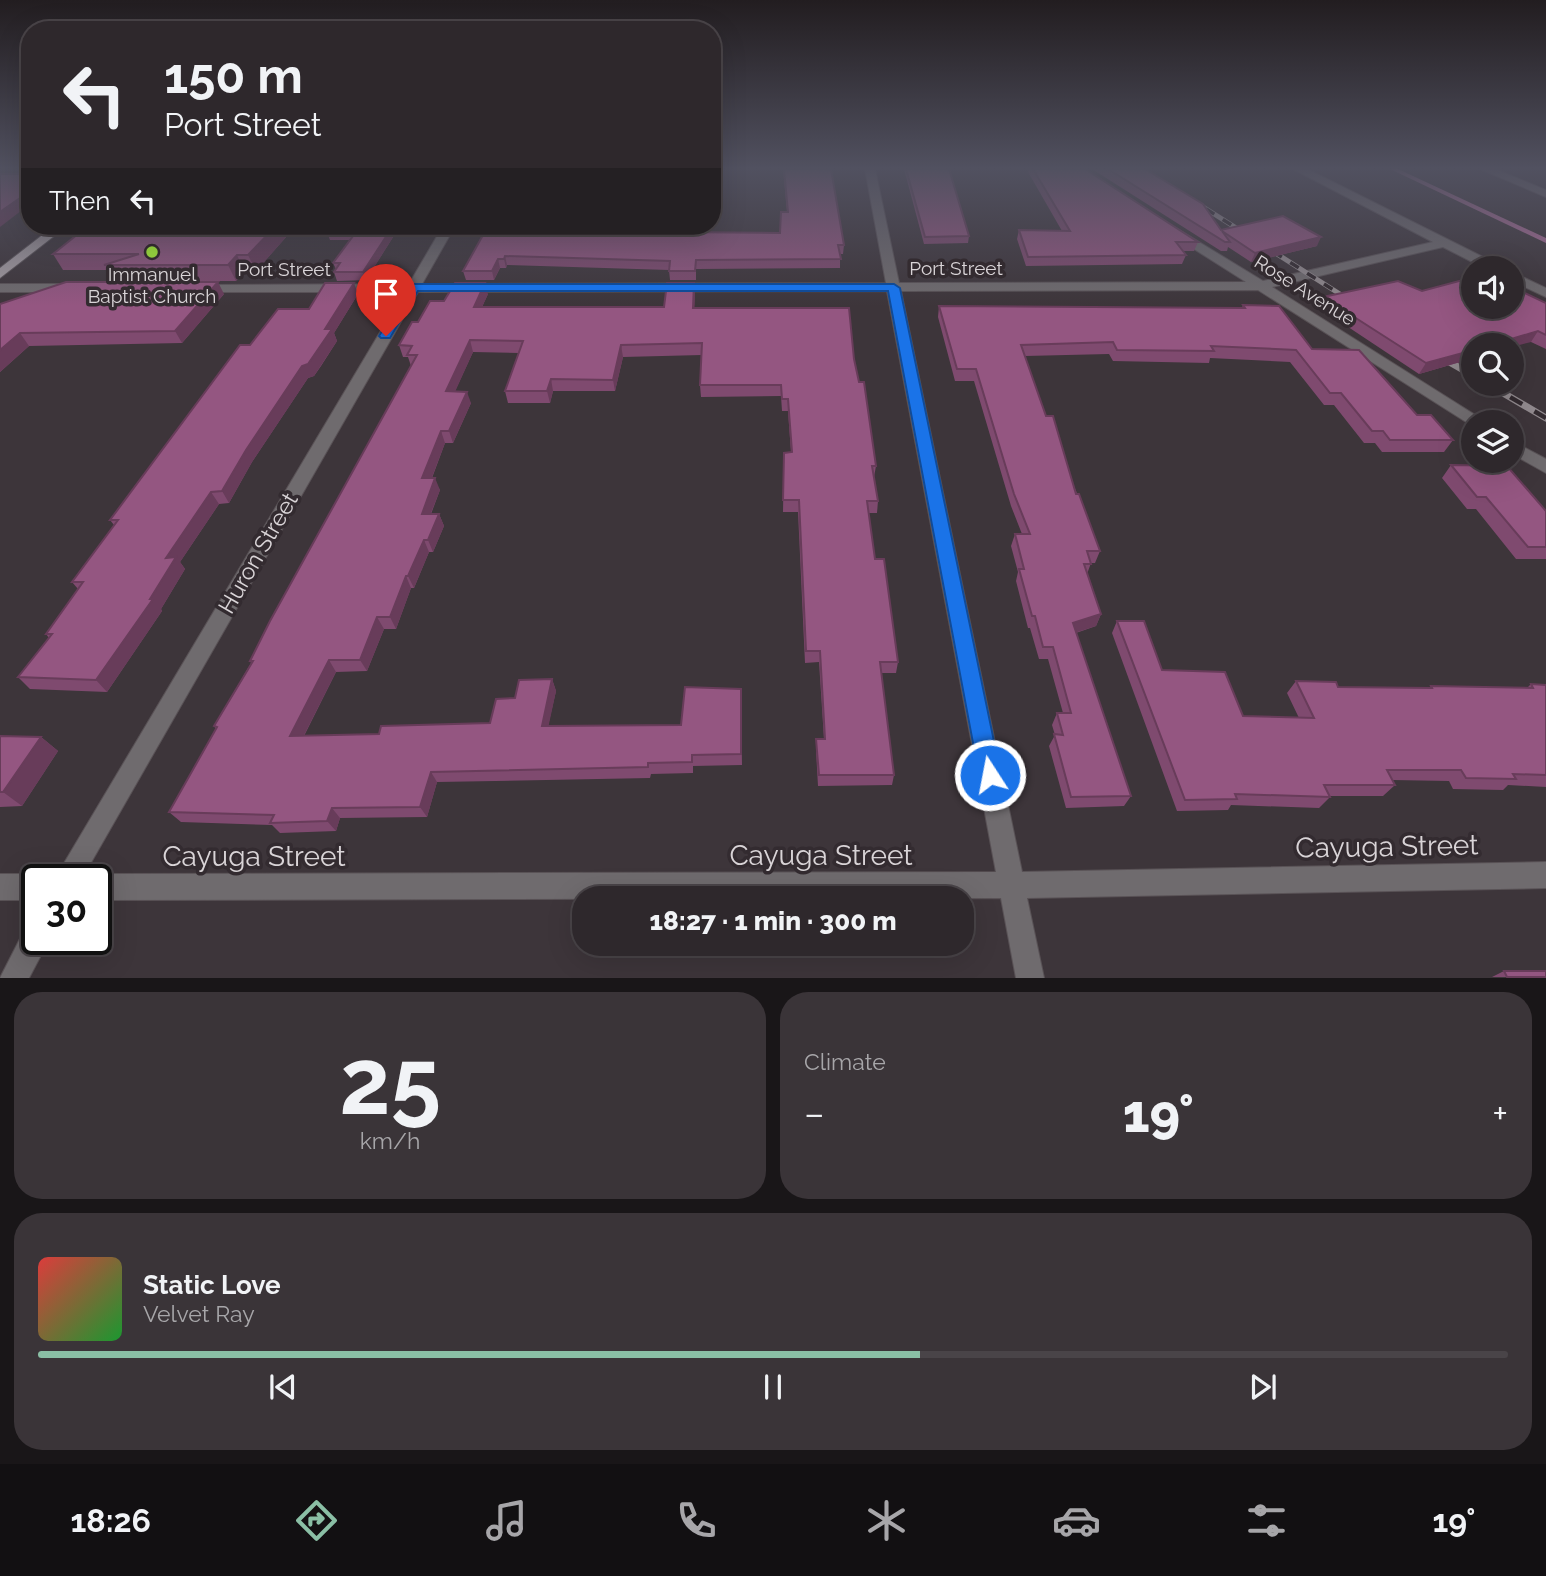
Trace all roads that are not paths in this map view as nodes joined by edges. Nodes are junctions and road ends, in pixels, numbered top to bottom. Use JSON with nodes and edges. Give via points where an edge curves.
{"nodes":[{"id":1,"x":879,"y":215,"type":"edge"},
{"id":2,"x":1389,"y":215,"type":"edge"},
{"id":3,"x":1170,"y":228,"type":"edge"},
{"id":4,"x":50,"y":235,"type":"edge"},
{"id":5,"x":444,"y":235,"type":"edge"},
{"id":6,"x":1445,"y":243,"type":"junction"},
{"id":7,"x":1470,"y":256,"type":"edge"},
{"id":8,"x":0,"y":274,"type":"edge"},
{"id":9,"x":1524,"y":282,"type":"edge"},
{"id":10,"x":1260,"y":286,"type":"junction"},
{"id":11,"x":0,"y":288,"type":"edge"},
{"id":12,"x":83,"y":288,"type":"edge"},
{"id":13,"x":179,"y":288,"type":"edge"},
{"id":14,"x":414,"y":288,"type":"junction"},
{"id":15,"x":894,"y":288,"type":"junction"},
{"id":16,"x":1546,"y":293,"type":"edge"},
{"id":17,"x":1461,"y":414,"type":"edge"},
{"id":18,"x":1524,"y":453,"type":"edge"},
{"id":19,"x":1546,"y":467,"type":"edge"},
{"id":20,"x":76,"y":864,"type":"edge"},
{"id":21,"x":1546,"y":875,"type":"edge"},
{"id":22,"x":1013,"y":886,"type":"junction"},
{"id":23,"x":0,"y":887,"type":"edge"},
{"id":24,"x":21,"y":887,"type":"edge"},
{"id":25,"x":112,"y":887,"type":"edge"},
{"id":26,"x":26,"y":955,"type":"edge"},
{"id":27,"x":13,"y":978,"type":"edge"},
{"id":28,"x":1030,"y":978,"type":"edge"}],
"edges":[{"from":1,"to":15,"type":"street"},
{"from":2,"to":6,"type":"street"},
{"from":3,"to":10,"type":"street","name":"Rose Avenue"},
{"from":4,"to":8,"type":"main road"},
{"from":5,"to":14,"type":"street","name":"Huron Street"},
{"from":6,"to":7,"type":"street"},
{"from":6,"to":10,"type":"street","name":"Port Street"},
{"from":9,"to":16,"type":"street"},
{"from":10,"to":15,"type":"street","name":"Port Street"},
{"from":10,"to":17,"type":"street","name":"Rose Avenue"},
{"from":11,"to":12,"type":"street"},
{"from":13,"to":14,"type":"street","name":"Port Street"},
{"from":14,"to":15,"type":"street","name":"Port Street"},
{"from":14,"to":20,"type":"street","name":"Huron Street"},
{"from":15,"to":22,"type":"street"},
{"from":18,"to":19,"type":"street"},
{"from":21,"to":22,"type":"street","name":"Cayuga Street"},
{"from":22,"to":25,"type":"street","name":"Cayuga Street"},
{"from":22,"to":28,"type":"street"},
{"from":23,"to":24,"type":"street"},
{"from":26,"to":27,"type":"street"}]}
